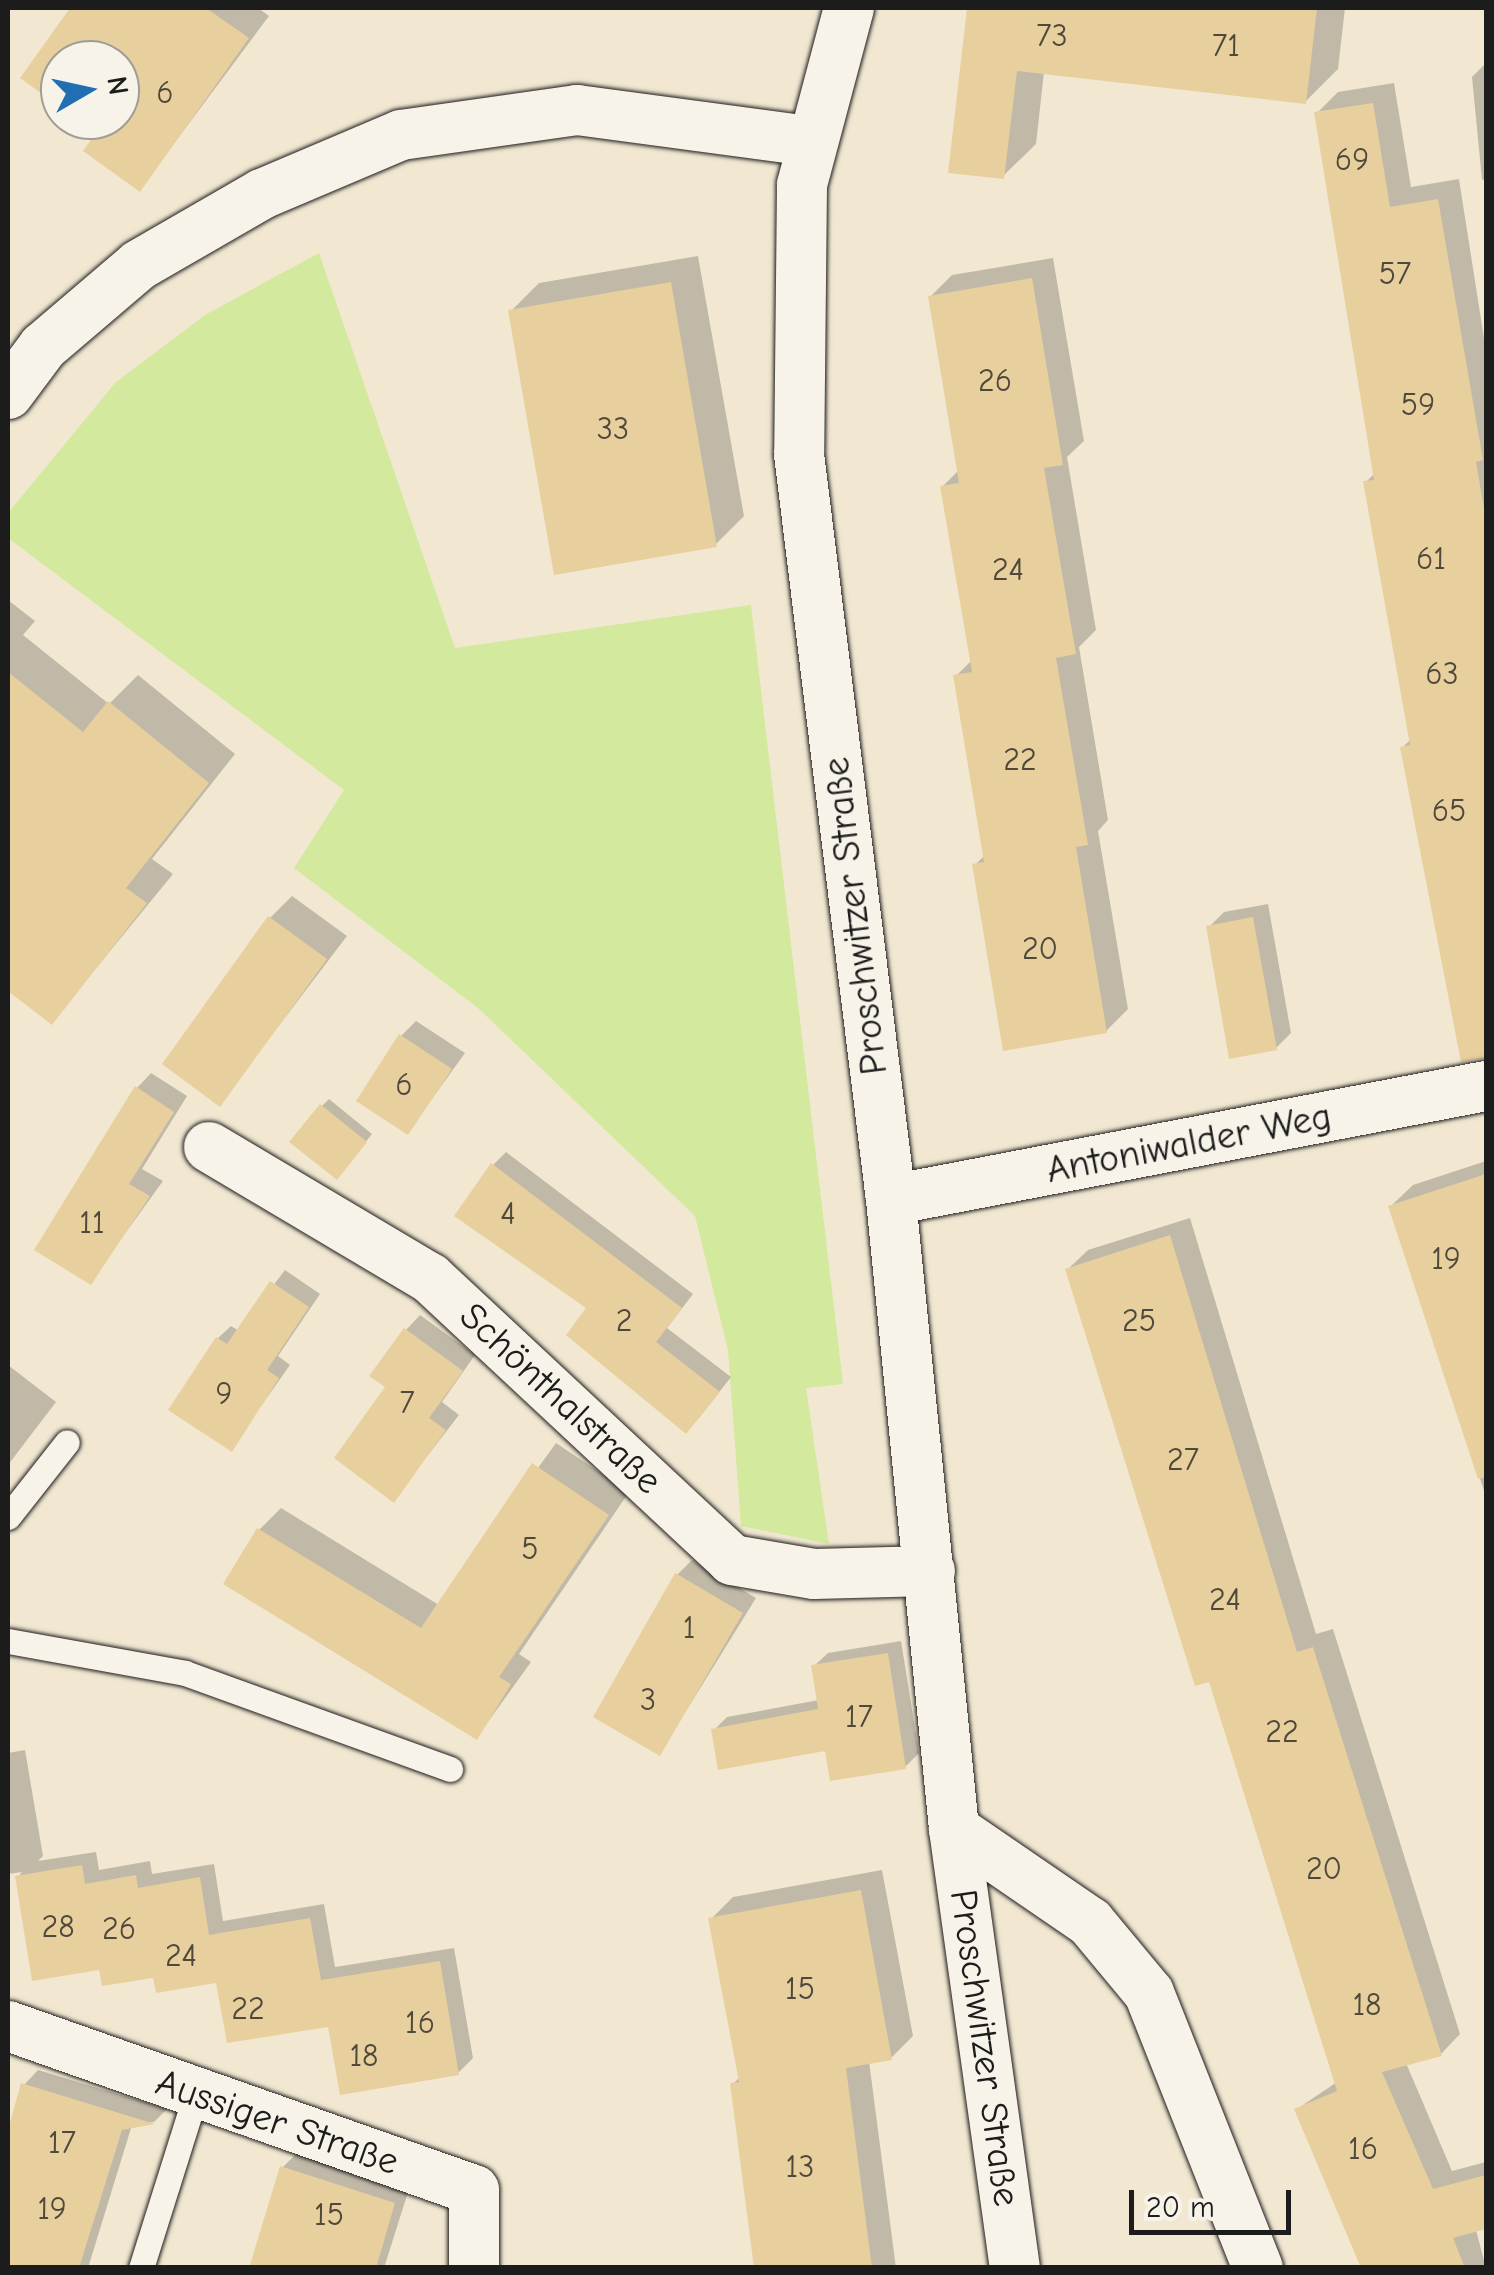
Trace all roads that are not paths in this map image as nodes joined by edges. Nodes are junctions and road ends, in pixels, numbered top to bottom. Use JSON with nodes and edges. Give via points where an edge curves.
{"nodes":[{"id":1,"x":849,"y":8,"type":"edge"},
{"id":2,"x":809,"y":140,"type":"junction"},
{"id":3,"x":8,"y":394,"type":"edge"},
{"id":4,"x":1486,"y":1086,"type":"edge"},
{"id":5,"x":209,"y":1146,"type":"dead end"},
{"id":6,"x":891,"y":1200,"type":"junction"},
{"id":7,"x":67,"y":1442,"type":"dead end"},
{"id":8,"x":8,"y":1516,"type":"edge"},
{"id":9,"x":930,"y":1571,"type":"junction"},
{"id":10,"x":8,"y":1641,"type":"edge"},
{"id":11,"x":450,"y":1770,"type":"dead end"},
{"id":12,"x":954,"y":1830,"type":"junction"},
{"id":13,"x":8,"y":2026,"type":"edge"},
{"id":14,"x":195,"y":2097,"type":"junction"},
{"id":15,"x":141,"y":2268,"type":"edge"},
{"id":16,"x":474,"y":2268,"type":"edge"},
{"id":17,"x":1015,"y":2268,"type":"edge"},
{"id":18,"x":1258,"y":2268,"type":"edge"}],
"edges":[{"from":1,"to":2,"type":"street","name":"Proschwitzer Straße"},
{"from":2,"to":3,"type":"street","via":[[577,110],[401,135],[262,194],[139,265],[43,347]]},
{"from":2,"to":6,"type":"street","name":"Proschwitzer Straße","via":[[802,185],[799,454]]},
{"from":4,"to":6,"type":"street","name":"Antoniwalder Weg"},
{"from":5,"to":9,"type":"street","name":"Schönthalstraße","via":[[430,1278],[732,1560],[814,1574]]},
{"from":6,"to":9,"type":"street","name":"Proschwitzer Straße"},
{"from":7,"to":8,"type":"lane"},
{"from":9,"to":12,"type":"street","name":"Proschwitzer Straße"},
{"from":10,"to":11,"type":"lane","via":[[186,1672]]},
{"from":12,"to":17,"type":"street","name":"Proschwitzer Straße"},
{"from":12,"to":18,"type":"street","name":"Proschwitzer Straße","via":[[1090,1922],[1149,1993]]},
{"from":13,"to":14,"type":"street","name":"Aussiger Straße"},
{"from":14,"to":15,"type":"lane"},
{"from":14,"to":16,"type":"street","name":"Aussiger Straße","via":[[474,2190]]}]}
